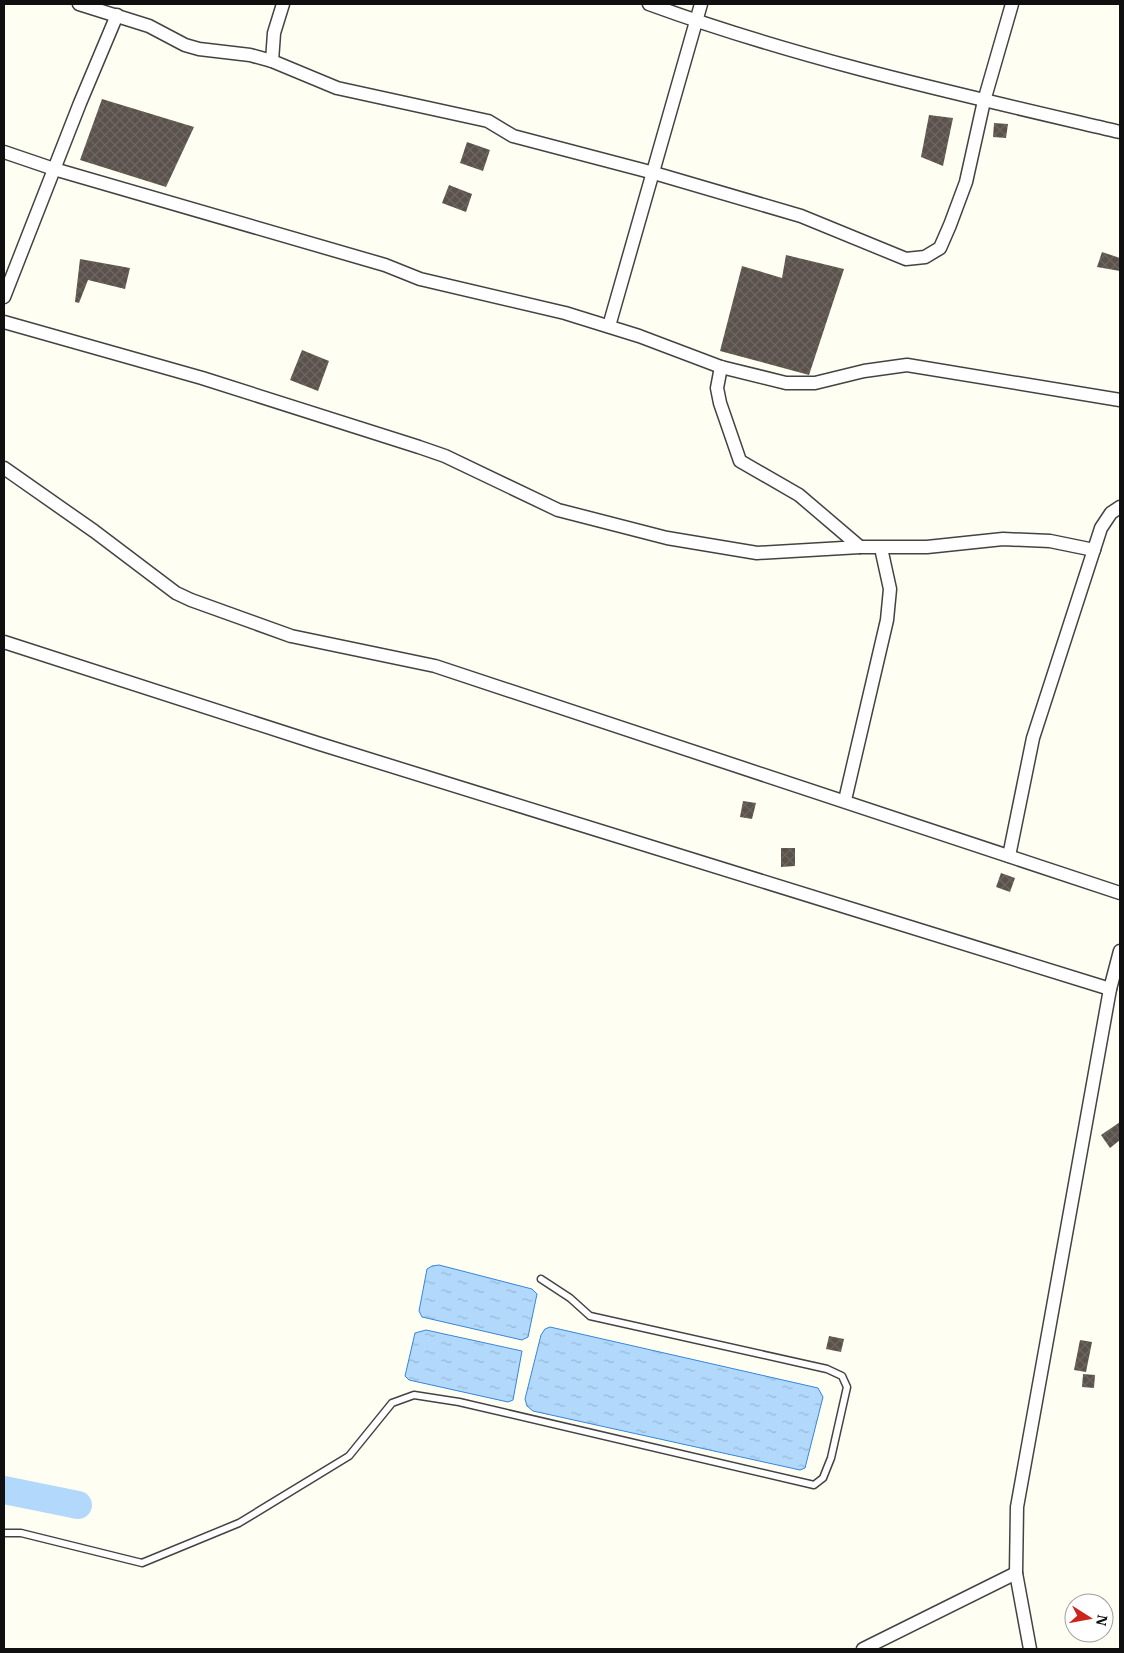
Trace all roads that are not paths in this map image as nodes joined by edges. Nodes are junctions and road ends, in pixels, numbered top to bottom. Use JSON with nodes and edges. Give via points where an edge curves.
{"nodes":[{"id":1,"x":79,"y":4,"type":"edge"},
{"id":2,"x":283,"y":4,"type":"edge"},
{"id":3,"x":649,"y":4,"type":"edge"},
{"id":4,"x":701,"y":4,"type":"edge"},
{"id":5,"x":1012,"y":4,"type":"edge"},
{"id":6,"x":118,"y":15,"type":"junction"},
{"id":7,"x":696,"y":21,"type":"junction"},
{"id":8,"x":272,"y":61,"type":"junction"},
{"id":9,"x":984,"y":100,"type":"junction"},
{"id":10,"x":1120,"y":132,"type":"edge"},
{"id":11,"x":4,"y":152,"type":"edge"},
{"id":12,"x":54,"y":169,"type":"junction"},
{"id":13,"x":654,"y":173,"type":"junction"},
{"id":14,"x":4,"y":297,"type":"edge"},
{"id":15,"x":4,"y":322,"type":"edge"},
{"id":16,"x":609,"y":326,"type":"junction"},
{"id":17,"x":721,"y":367,"type":"junction"},
{"id":18,"x":1120,"y":400,"type":"edge"},
{"id":19,"x":4,"y":468,"type":"edge"},
{"id":20,"x":1120,"y":507,"type":"edge"},
{"id":21,"x":860,"y":547,"type":"junction"},
{"id":22,"x":882,"y":548,"type":"junction"},
{"id":23,"x":1094,"y":550,"type":"junction"},
{"id":24,"x":4,"y":642,"type":"edge"},
{"id":25,"x":845,"y":800,"type":"junction"},
{"id":26,"x":1009,"y":856,"type":"junction"},
{"id":27,"x":1120,"y":893,"type":"edge"},
{"id":28,"x":1120,"y":951,"type":"edge"},
{"id":29,"x":1110,"y":989,"type":"junction"},
{"id":30,"x":541,"y":1279,"type":"dead end"},
{"id":31,"x":4,"y":1533,"type":"edge"},
{"id":32,"x":1016,"y":1573,"type":"junction"},
{"id":33,"x":863,"y":1649,"type":"edge"},
{"id":34,"x":1030,"y":1649,"type":"edge"}],
"edges":[{"from":1,"to":6,"type":"street"},
{"from":2,"to":8,"type":"street","via":[[274,33]]},
{"from":3,"to":7,"type":"street"},
{"from":4,"to":7,"type":"street"},
{"from":5,"to":9,"type":"street"},
{"from":6,"to":8,"type":"street","via":[[149,26],[185,45]]},
{"from":6,"to":12,"type":"street"},
{"from":7,"to":9,"type":"street","via":[[846,66]]},
{"from":7,"to":13,"type":"street"},
{"from":8,"to":13,"type":"street","via":[[337,88],[488,121],[513,136]]},
{"from":9,"to":10,"type":"street"},
{"from":9,"to":13,"type":"street","via":[[973,157],[950,226],[940,248],[925,257],[906,259],[801,216]]},
{"from":11,"to":12,"type":"street"},
{"from":12,"to":14,"type":"street"},
{"from":12,"to":16,"type":"street","via":[[385,265],[420,279]]},
{"from":13,"to":16,"type":"street"},
{"from":15,"to":21,"type":"street","via":[[202,378],[419,447],[445,456],[558,510],[667,538],[757,553]]},
{"from":16,"to":17,"type":"street"},
{"from":17,"to":18,"type":"street","via":[[786,383],[815,383],[864,370],[907,365]]},
{"from":17,"to":21,"type":"street","via":[[717,388],[720,404],[740,461],[805,499]]},
{"from":19,"to":25,"type":"street","via":[[176,593],[191,600],[292,636],[434,666]]},
{"from":20,"to":23,"type":"street","via":[[1105,519]]},
{"from":21,"to":22,"type":"street"},
{"from":22,"to":23,"type":"street","via":[[1003,540],[1050,541]]},
{"from":22,"to":25,"type":"street","via":[[890,589],[887,620]]},
{"from":23,"to":26,"type":"street","via":[[1033,738]]},
{"from":24,"to":29,"type":"street","via":[[330,747]]},
{"from":25,"to":26,"type":"street"},
{"from":26,"to":27,"type":"street"},
{"from":28,"to":29,"type":"street"},
{"from":29,"to":32,"type":"street","via":[[1017,1507]]},
{"from":30,"to":31,"type":"lane","via":[[590,1316],[826,1369],[842,1376],[847,1387],[831,1458],[823,1478],[814,1485],[459,1402],[414,1395],[392,1403],[349,1456],[239,1522],[142,1563],[21,1533]]},
{"from":32,"to":33,"type":"street"},
{"from":32,"to":34,"type":"street"}]}
